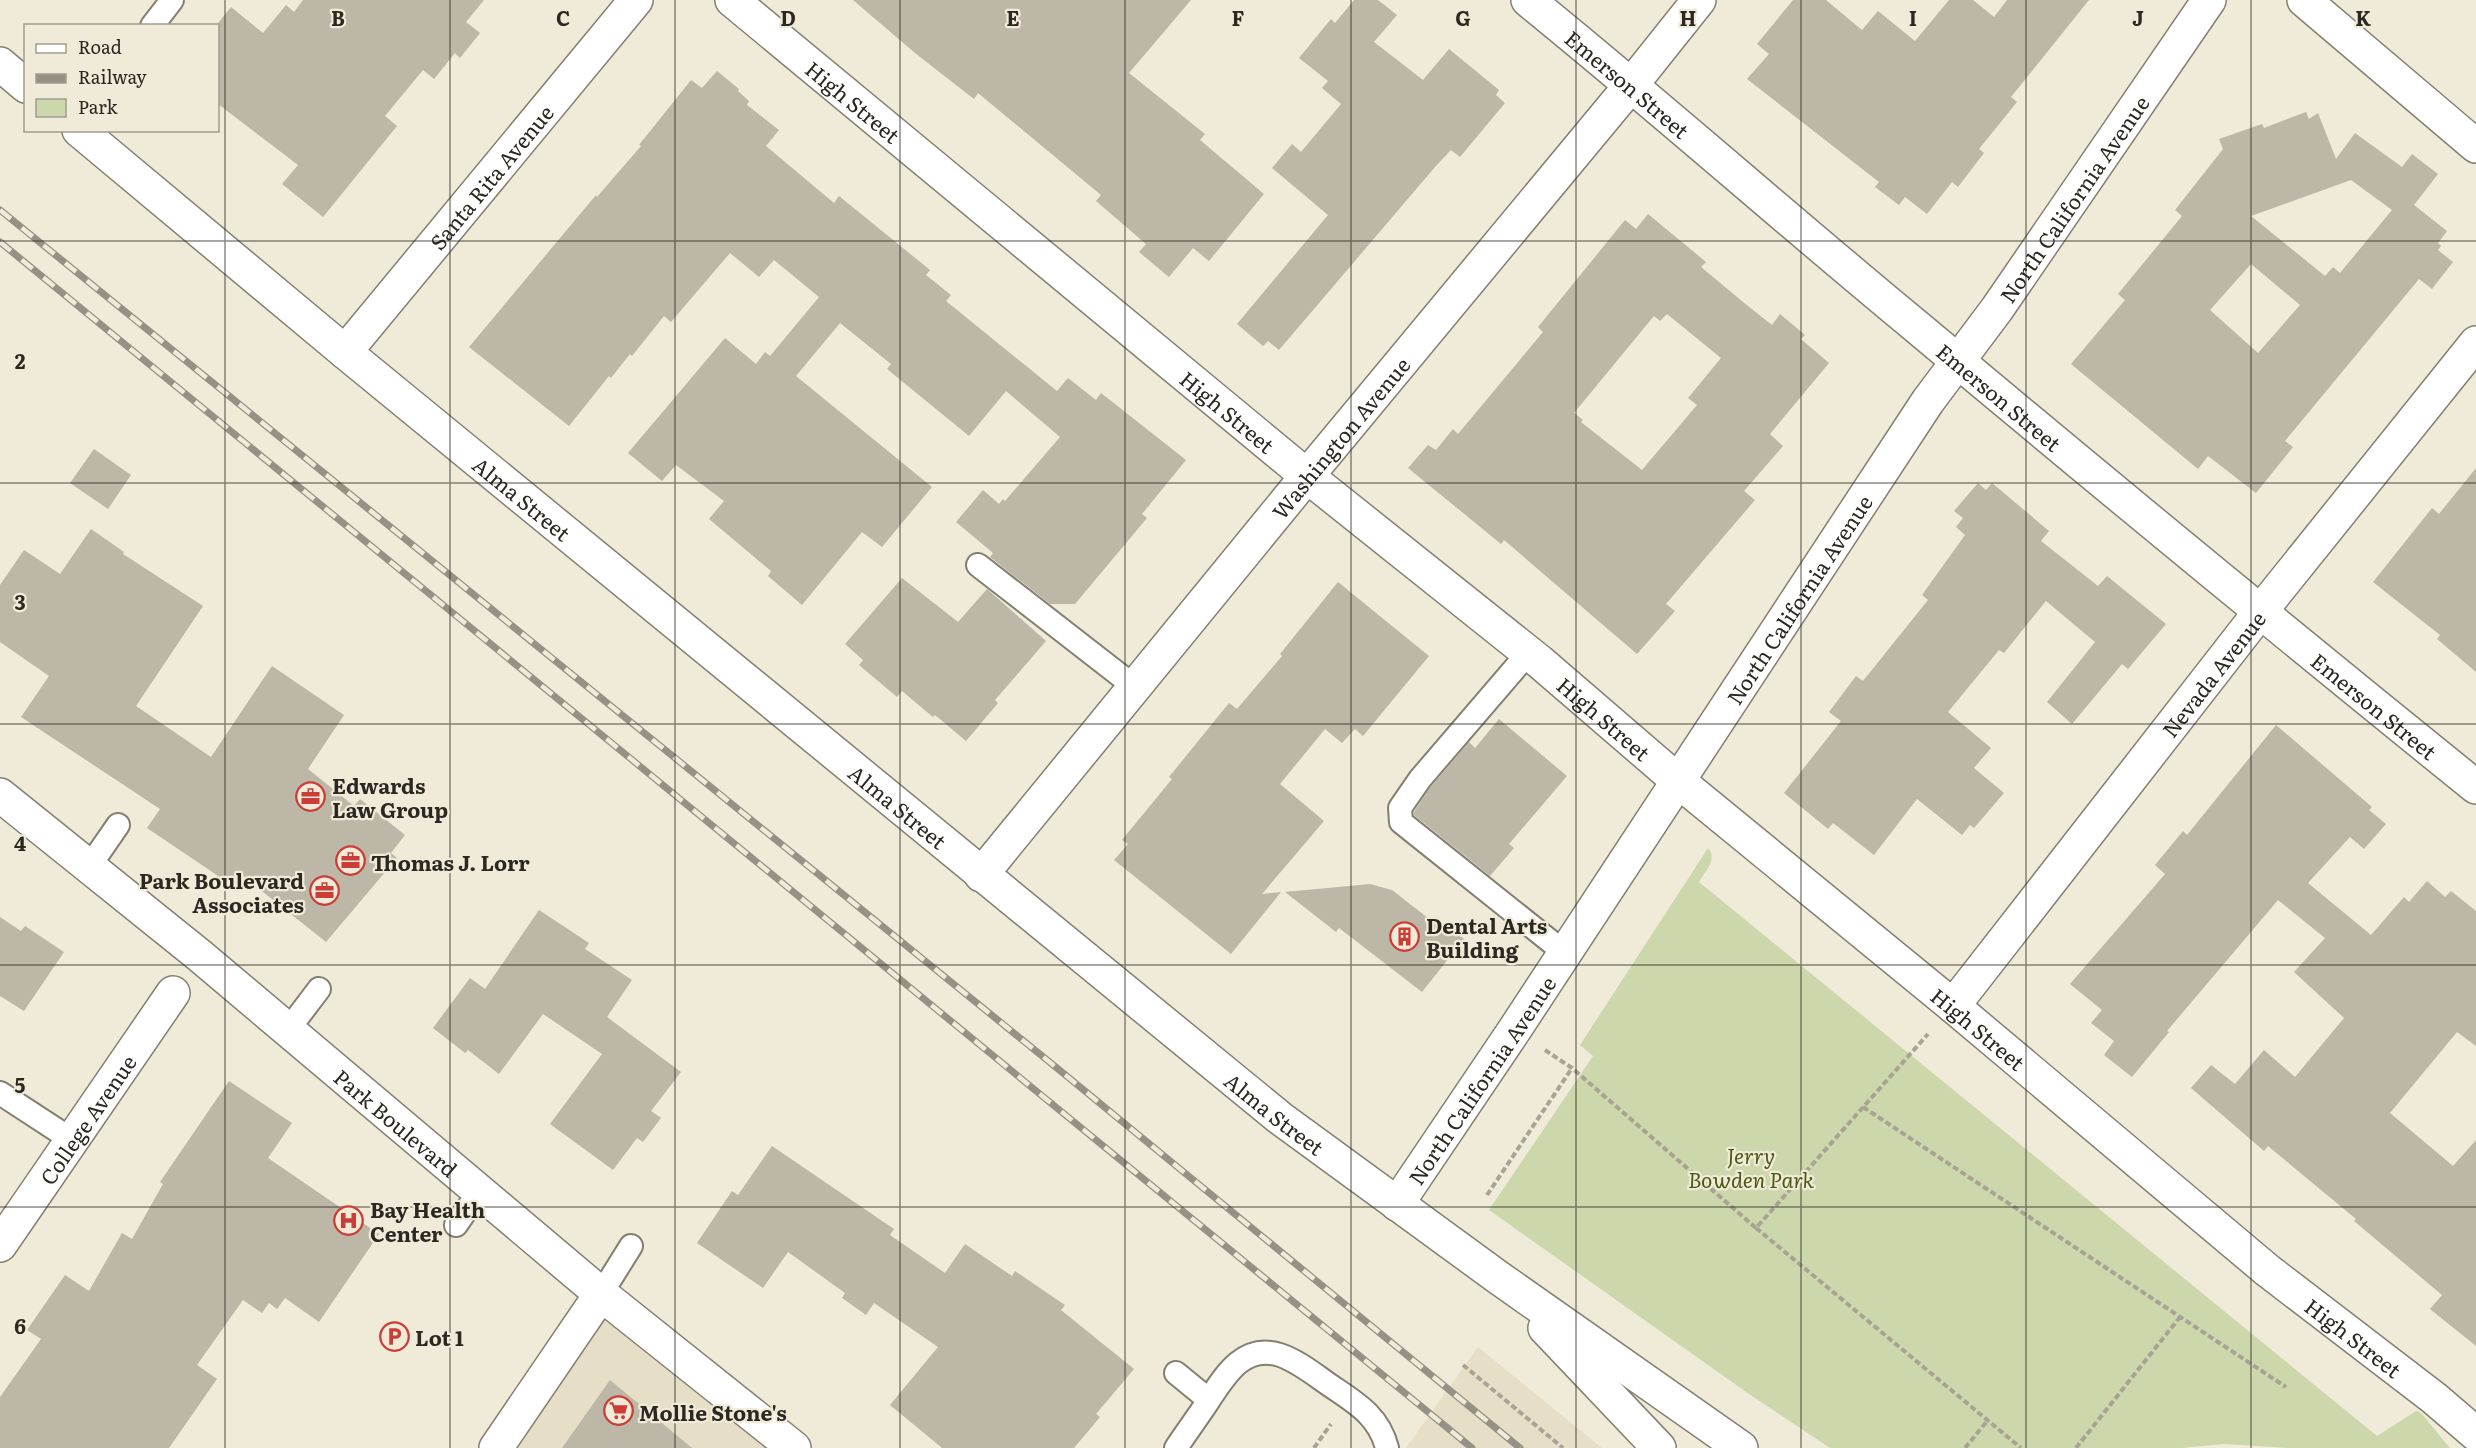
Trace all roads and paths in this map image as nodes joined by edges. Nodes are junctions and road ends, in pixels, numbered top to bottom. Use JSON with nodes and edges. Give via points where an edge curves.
{"nodes":[{"id":1,"x":172,"y":0,"type":"edge"},
{"id":2,"x":636,"y":0,"type":"edge"},
{"id":3,"x":732,"y":0,"type":"edge"},
{"id":4,"x":1528,"y":0,"type":"edge"},
{"id":5,"x":1699,"y":0,"type":"edge"},
{"id":6,"x":2209,"y":0,"type":"edge"},
{"id":7,"x":2304,"y":0,"type":"edge"},
{"id":8,"x":154,"y":24,"type":"edge"},
{"id":9,"x":0,"y":64,"type":"edge"},
{"id":10,"x":24,"y":84,"type":"edge"},
{"id":11,"x":1632,"y":84,"type":"junction"},
{"id":12,"x":81,"y":132,"type":"edge"},
{"id":13,"x":2476,"y":146,"type":"edge"},
{"id":14,"x":2476,"y":343,"type":"edge"},
{"id":15,"x":345,"y":352,"type":"junction"},
{"id":16,"x":1958,"y":360,"type":"junction"},
{"id":17,"x":1307,"y":476,"type":"junction"},
{"id":18,"x":978,"y":565,"type":"dead end"},
{"id":19,"x":2260,"y":612,"type":"junction"},
{"id":20,"x":1529,"y":652,"type":"junction"},
{"id":21,"x":1135,"y":687,"type":"junction"},
{"id":22,"x":1677,"y":780,"type":"junction"},
{"id":23,"x":2476,"y":787,"type":"edge"},
{"id":24,"x":0,"y":795,"type":"edge"},
{"id":25,"x":118,"y":825,"type":"dead end"},
{"id":26,"x":89,"y":867,"type":"junction"},
{"id":27,"x":981,"y":875,"type":"junction"},
{"id":28,"x":1565,"y":952,"type":"junction"},
{"id":29,"x":319,"y":989,"type":"dead end"},
{"id":30,"x":173,"y":993,"type":"dead end"},
{"id":31,"x":1953,"y":1006,"type":"junction"},
{"id":32,"x":288,"y":1030,"type":"junction"},
{"id":33,"x":0,"y":1093,"type":"edge"},
{"id":34,"x":1863,"y":1107,"type":"junction"},
{"id":35,"x":72,"y":1140,"type":"junction"},
{"id":36,"x":479,"y":1191,"type":"junction"},
{"id":37,"x":1487,"y":1196,"type":"dead end"},
{"id":38,"x":1396,"y":1204,"type":"junction"},
{"id":39,"x":456,"y":1225,"type":"dead end"},
{"id":40,"x":1756,"y":1228,"type":"junction"},
{"id":41,"x":0,"y":1245,"type":"edge"},
{"id":42,"x":632,"y":1245,"type":"dead end"},
{"id":43,"x":1499,"y":1278,"type":"junction"},
{"id":44,"x":601,"y":1294,"type":"junction"},
{"id":45,"x":2180,"y":1317,"type":"junction"},
{"id":46,"x":1463,"y":1365,"type":"dead end"},
{"id":47,"x":1176,"y":1373,"type":"dead end"},
{"id":48,"x":2286,"y":1388,"type":"dead end"},
{"id":49,"x":1209,"y":1400,"type":"junction"},
{"id":50,"x":1335,"y":1418,"type":"dead end"},
{"id":51,"x":1988,"y":1420,"type":"junction"},
{"id":52,"x":2476,"y":1434,"type":"edge"},
{"id":53,"x":496,"y":1448,"type":"edge"},
{"id":54,"x":794,"y":1448,"type":"edge"},
{"id":55,"x":1176,"y":1448,"type":"edge"},
{"id":56,"x":1314,"y":1448,"type":"edge"},
{"id":57,"x":1387,"y":1448,"type":"edge"},
{"id":58,"x":1563,"y":1448,"type":"edge"},
{"id":59,"x":1659,"y":1448,"type":"edge"},
{"id":60,"x":1741,"y":1448,"type":"edge"},
{"id":61,"x":1965,"y":1448,"type":"edge"},
{"id":62,"x":2021,"y":1448,"type":"edge"},
{"id":63,"x":2076,"y":1448,"type":"edge"}],
"edges":[{"from":1,"to":8,"type":"lane"},
{"from":2,"to":15,"type":"street","name":"Santa Rita Avenue"},
{"from":3,"to":17,"type":"street","name":"High Street"},
{"from":4,"to":11,"type":"street","name":"Emerson Street"},
{"from":5,"to":11,"type":"street","name":"Washington Avenue"},
{"from":6,"to":16,"type":"street","name":"North California Avenue"},
{"from":7,"to":13,"type":"street"},
{"from":9,"to":10,"type":"street"},
{"from":11,"to":16,"type":"street","name":"Emerson Street"},
{"from":11,"to":17,"type":"street","name":"Washington Avenue"},
{"from":12,"to":15,"type":"street","name":"Alma Street"},
{"from":14,"to":19,"type":"street","name":"Nevada Avenue"},
{"from":15,"to":27,"type":"street","name":"Alma Street"},
{"from":16,"to":19,"type":"street","name":"Emerson Street"},
{"from":16,"to":22,"type":"street","name":"North California Avenue"},
{"from":17,"to":20,"type":"street","name":"High Street"},
{"from":17,"to":21,"type":"street","name":"Washington Avenue"},
{"from":18,"to":21,"type":"lane"},
{"from":19,"to":23,"type":"street","name":"Emerson Street"},
{"from":19,"to":31,"type":"street","name":"Nevada Avenue"},
{"from":20,"to":22,"type":"street","name":"High Street"},
{"from":20,"to":28,"type":"lane","via":[[1420,779],[1400,808],[1401,822]]},
{"from":21,"to":27,"type":"street","name":"Washington Avenue"},
{"from":22,"to":28,"type":"street","name":"North California Avenue"},
{"from":22,"to":31,"type":"street","name":"High Street"},
{"from":24,"to":26,"type":"street","name":"Park Boulevard"},
{"from":25,"to":26,"type":"lane"},
{"from":26,"to":32,"type":"street","name":"Park Boulevard"},
{"from":27,"to":38,"type":"street","name":"Alma Street","via":[[1280,1118]]},
{"from":28,"to":38,"type":"street","name":"North California Avenue"},
{"from":29,"to":32,"type":"lane"},
{"from":30,"to":35,"type":"street","name":"College Avenue"},
{"from":31,"to":34,"type":"path"},
{"from":31,"to":52,"type":"street","name":"High Street","via":[[2267,1270]]},
{"from":32,"to":36,"type":"street","name":"Park Boulevard"},
{"from":33,"to":35,"type":"lane"},
{"from":34,"to":40,"type":"path"},
{"from":34,"to":45,"type":"path"},
{"from":35,"to":41,"type":"street","name":"College Avenue"},
{"from":36,"to":39,"type":"lane"},
{"from":36,"to":44,"type":"street","name":"Park Boulevard"},
{"from":37,"to":40,"type":"path","via":[[1572,1068]]},
{"from":38,"to":43,"type":"street","name":"Alma Street"},
{"from":40,"to":51,"type":"path"},
{"from":42,"to":44,"type":"lane"},
{"from":43,"to":59,"type":"street"},
{"from":43,"to":60,"type":"street","name":"Alma Street"},
{"from":44,"to":53,"type":"street"},
{"from":44,"to":54,"type":"street","name":"Park Boulevard"},
{"from":45,"to":48,"type":"path"},
{"from":45,"to":63,"type":"path"},
{"from":46,"to":58,"type":"path"},
{"from":47,"to":49,"type":"lane"},
{"from":49,"to":55,"type":"lane"},
{"from":49,"to":57,"type":"lane","via":[[1238,1361],[1258,1353],[1279,1354],[1365,1409],[1379,1426]]},
{"from":50,"to":56,"type":"path"},
{"from":51,"to":61,"type":"path"},
{"from":51,"to":62,"type":"path"}]}
